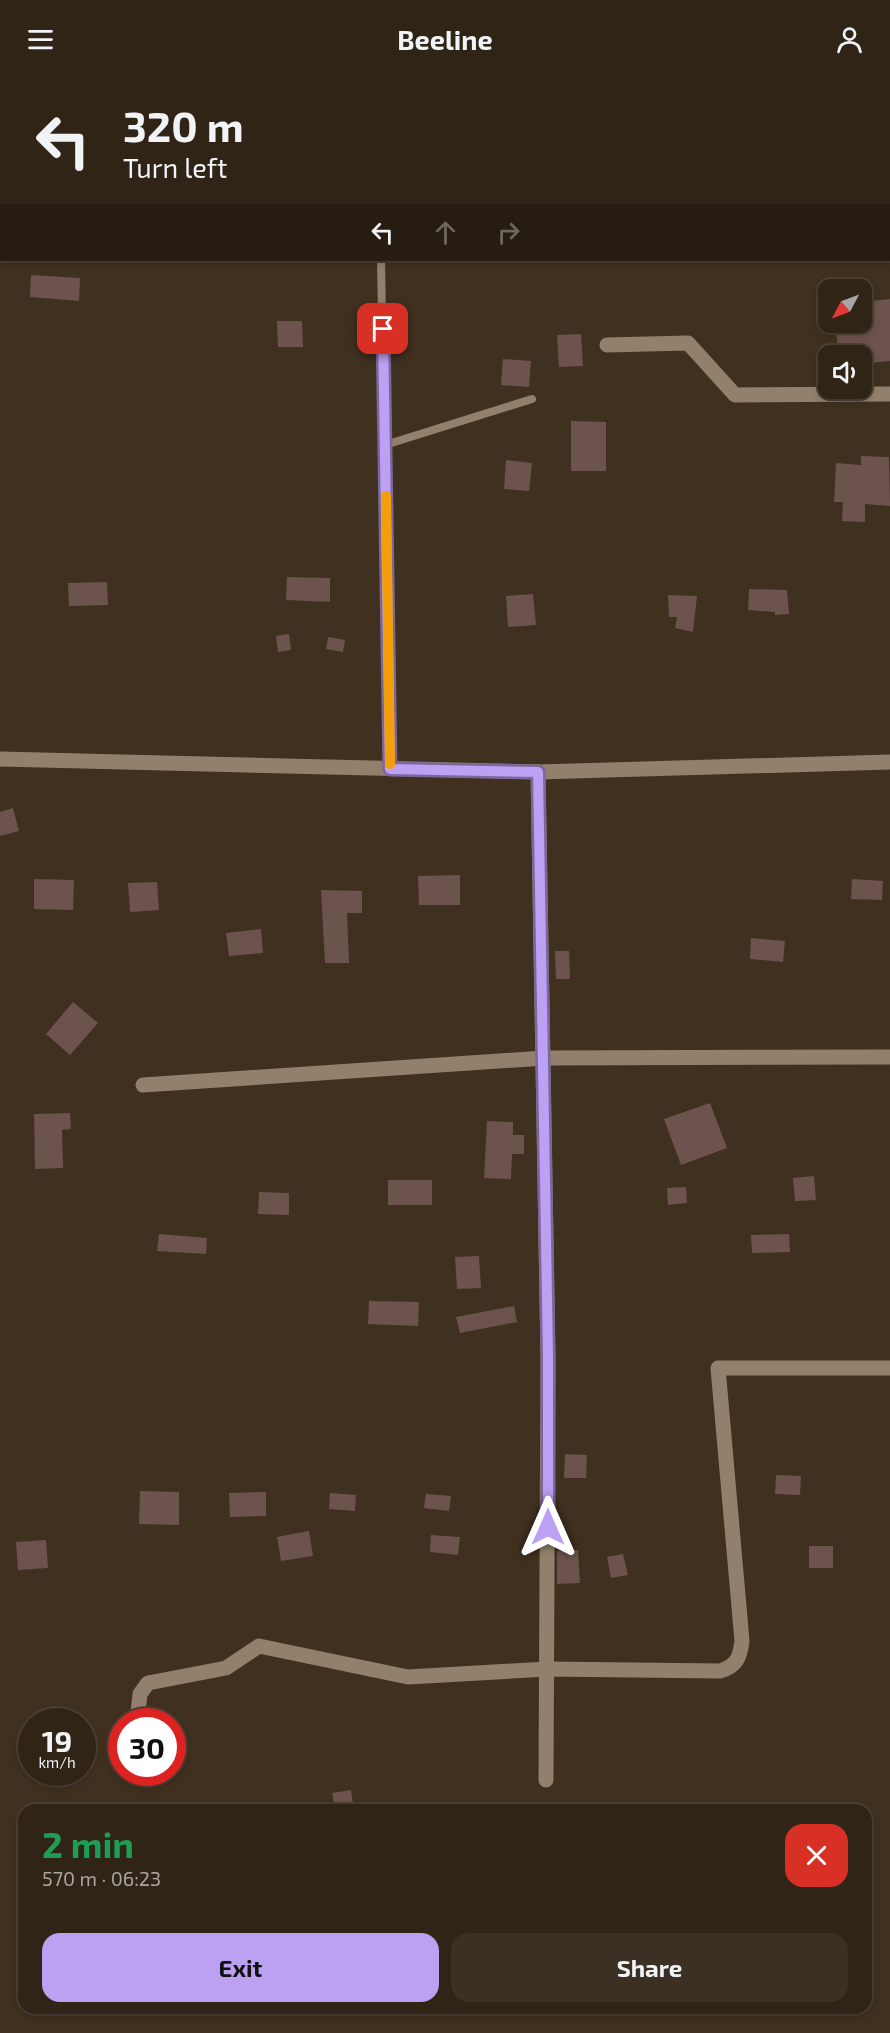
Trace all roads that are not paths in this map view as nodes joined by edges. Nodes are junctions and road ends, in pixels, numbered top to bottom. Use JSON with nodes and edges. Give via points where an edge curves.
{"nodes":[{"id":1,"x":381,"y":261,"type":"edge"},
{"id":2,"x":607,"y":345,"type":"dead end"},
{"id":3,"x":890,"y":394,"type":"edge"},
{"id":4,"x":532,"y":399,"type":"dead end"},
{"id":5,"x":385,"y":445,"type":"junction"},
{"id":6,"x":0,"y":759,"type":"edge"},
{"id":7,"x":890,"y":762,"type":"edge"},
{"id":8,"x":390,"y":769,"type":"junction"},
{"id":9,"x":538,"y":772,"type":"junction"},
{"id":10,"x":890,"y":1057,"type":"edge"},
{"id":11,"x":544,"y":1058,"type":"junction"},
{"id":12,"x":143,"y":1085,"type":"dead end"},
{"id":13,"x":890,"y":1368,"type":"edge"},
{"id":14,"x":547,"y":1669,"type":"junction"},
{"id":15,"x":138,"y":1708,"type":"edge"},
{"id":16,"x":546,"y":1780,"type":"dead end"}],
"edges":[{"from":1,"to":5,"type":"lane"},
{"from":2,"to":3,"type":"street","via":[[688,343],[735,395]]},
{"from":4,"to":5,"type":"lane"},
{"from":5,"to":8,"type":"lane"},
{"from":6,"to":8,"type":"street"},
{"from":7,"to":9,"type":"street"},
{"from":8,"to":9,"type":"street"},
{"from":9,"to":11,"type":"street"},
{"from":10,"to":11,"type":"street"},
{"from":11,"to":12,"type":"street"},
{"from":11,"to":14,"type":"street"},
{"from":13,"to":14,"type":"street","via":[[718,1368],[742,1641],[740,1657],[732,1667],[720,1671]]},
{"from":14,"to":15,"type":"street","via":[[408,1677],[260,1646],[226,1668],[148,1683],[140,1694]]},
{"from":14,"to":16,"type":"street"}]}
